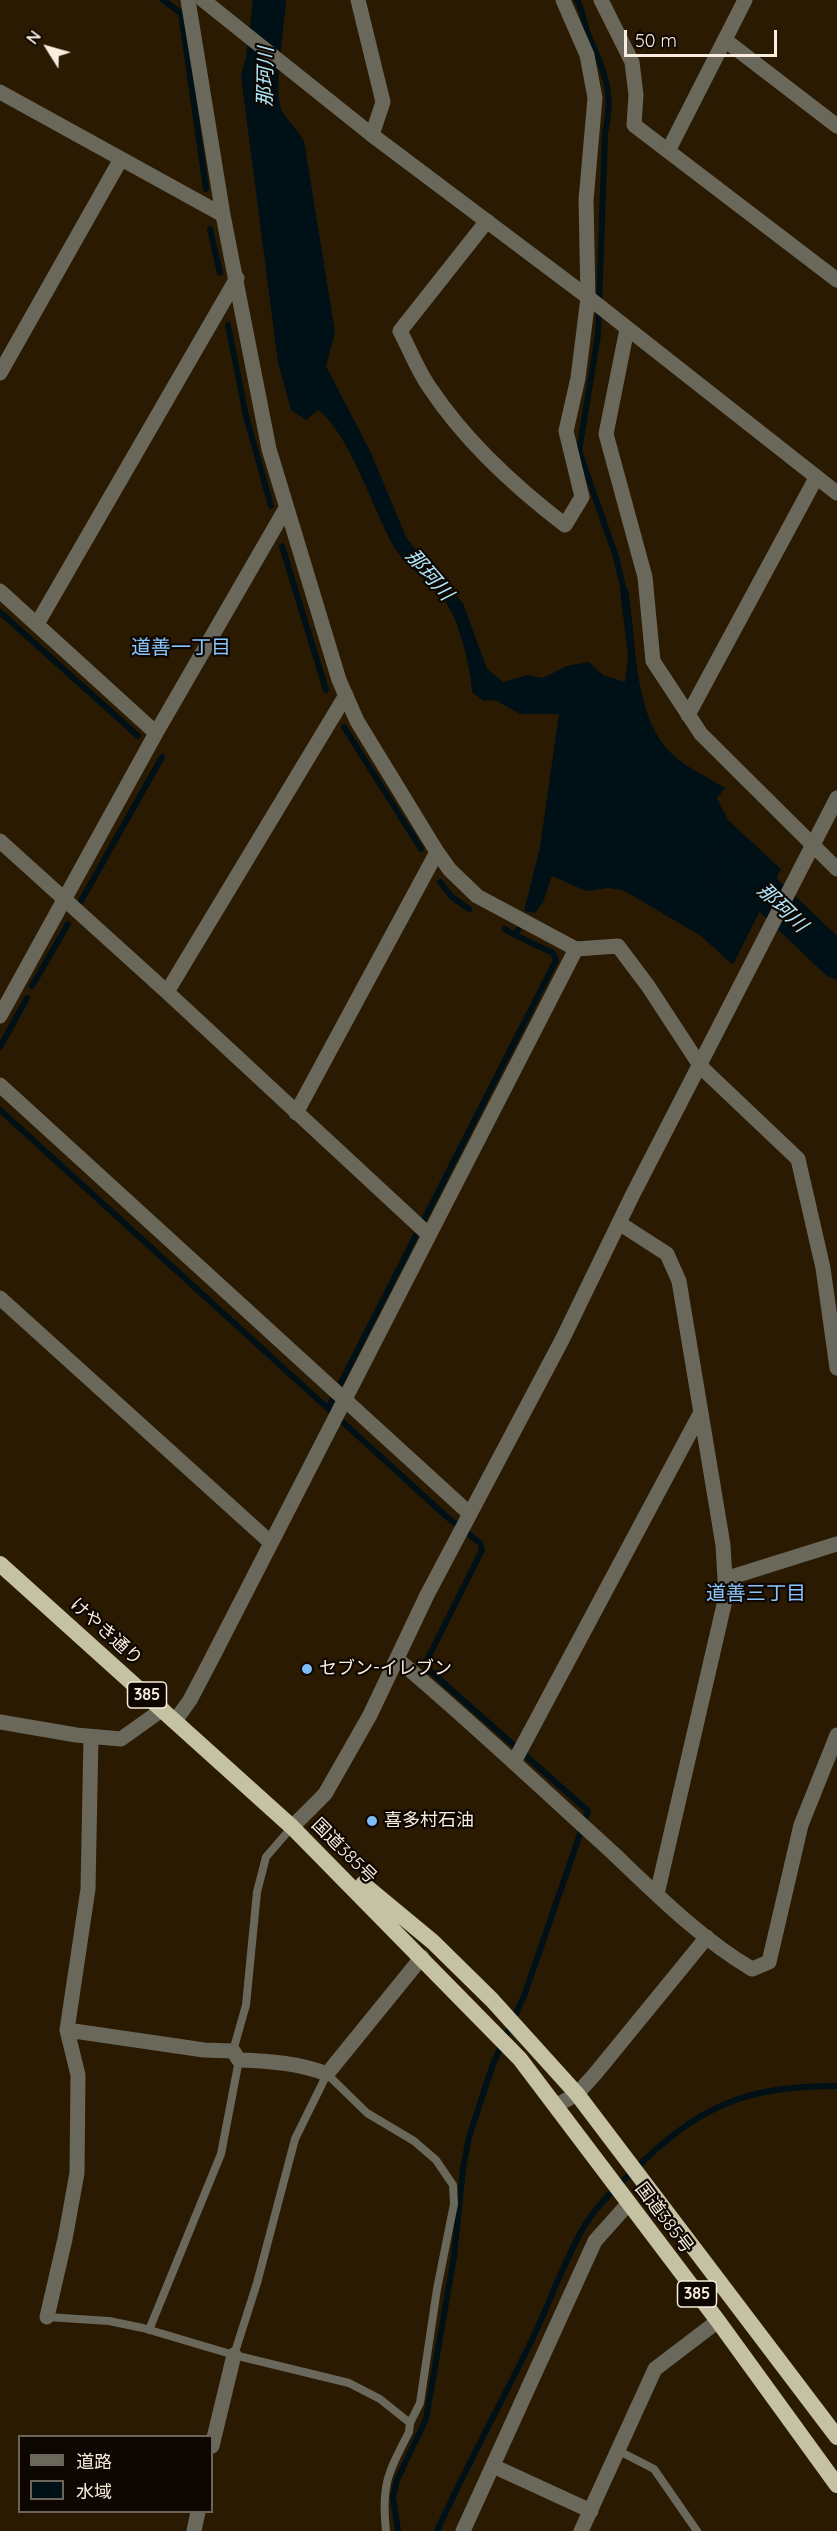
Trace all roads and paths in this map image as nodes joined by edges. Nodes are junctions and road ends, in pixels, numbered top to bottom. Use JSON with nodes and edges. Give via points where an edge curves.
{"nodes":[{"id":1,"x":188,"y":0,"type":"edge"},
{"id":2,"x":358,"y":0,"type":"edge"},
{"id":3,"x":563,"y":0,"type":"edge"},
{"id":4,"x":601,"y":0,"type":"edge"},
{"id":5,"x":745,"y":0,"type":"edge"},
{"id":6,"x":206,"y":2,"type":"edge"},
{"id":7,"x":725,"y":40,"type":"junction"},
{"id":8,"x":0,"y":92,"type":"edge"},
{"id":9,"x":837,"y":126,"type":"edge"},
{"id":10,"x":372,"y":135,"type":"junction"},
{"id":11,"x":668,"y":151,"type":"junction"},
{"id":12,"x":121,"y":159,"type":"junction"},
{"id":13,"x":223,"y":215,"type":"junction"},
{"id":14,"x":487,"y":221,"type":"junction"},
{"id":15,"x":237,"y":278,"type":"junction"},
{"id":16,"x":837,"y":280,"type":"edge"},
{"id":17,"x":588,"y":298,"type":"junction"},
{"id":18,"x":627,"y":329,"type":"junction"},
{"id":19,"x":0,"y":373,"type":"edge"},
{"id":20,"x":816,"y":478,"type":"junction"},
{"id":21,"x":837,"y":494,"type":"edge"},
{"id":22,"x":286,"y":508,"type":"junction"},
{"id":23,"x":0,"y":591,"type":"edge"},
{"id":24,"x":37,"y":624,"type":"junction"},
{"id":25,"x":346,"y":695,"type":"junction"},
{"id":26,"x":688,"y":715,"type":"junction"},
{"id":27,"x":156,"y":733,"type":"junction"},
{"id":28,"x":837,"y":798,"type":"edge"},
{"id":29,"x":0,"y":841,"type":"edge"},
{"id":30,"x":810,"y":851,"type":"junction"},
{"id":31,"x":437,"y":852,"type":"junction"},
{"id":32,"x":837,"y":869,"type":"edge"},
{"id":33,"x":64,"y":900,"type":"junction"},
{"id":34,"x":576,"y":949,"type":"junction"},
{"id":35,"x":168,"y":992,"type":"junction"},
{"id":36,"x":0,"y":1016,"type":"edge"},
{"id":37,"x":704,"y":1060,"type":"junction"},
{"id":38,"x":0,"y":1085,"type":"edge"},
{"id":39,"x":296,"y":1113,"type":"junction"},
{"id":40,"x":618,"y":1223,"type":"junction"},
{"id":41,"x":429,"y":1235,"type":"junction"},
{"id":42,"x":0,"y":1298,"type":"edge"},
{"id":43,"x":837,"y":1368,"type":"edge"},
{"id":44,"x":345,"y":1400,"type":"junction"},
{"id":45,"x":700,"y":1414,"type":"junction"},
{"id":46,"x":470,"y":1514,"type":"junction"},
{"id":47,"x":270,"y":1542,"type":"junction"},
{"id":48,"x":837,"y":1544,"type":"edge"},
{"id":49,"x":0,"y":1564,"type":"edge"},
{"id":50,"x":725,"y":1579,"type":"junction"},
{"id":51,"x":397,"y":1659,"type":"junction"},
{"id":52,"x":169,"y":1715,"type":"junction"},
{"id":53,"x":0,"y":1722,"type":"edge"},
{"id":54,"x":837,"y":1735,"type":"edge"},
{"id":55,"x":91,"y":1737,"type":"junction"},
{"id":56,"x":514,"y":1762,"type":"junction"},
{"id":57,"x":292,"y":1827,"type":"junction"},
{"id":58,"x":657,"y":1894,"type":"junction"},
{"id":59,"x":707,"y":1937,"type":"junction"},
{"id":60,"x":422,"y":1957,"type":"junction"},
{"id":61,"x":67,"y":2030,"type":"junction"},
{"id":62,"x":236,"y":2056,"type":"junction"},
{"id":63,"x":327,"y":2074,"type":"junction"},
{"id":64,"x":576,"y":2094,"type":"junction"},
{"id":65,"x":557,"y":2105,"type":"junction"},
{"id":66,"x":628,"y":2204,"type":"junction"},
{"id":67,"x":47,"y":2317,"type":"joint"},
{"id":68,"x":718,"y":2321,"type":"junction"},
{"id":69,"x":149,"y":2330,"type":"junction"},
{"id":70,"x":234,"y":2355,"type":"junction"},
{"id":71,"x":410,"y":2423,"type":"junction"},
{"id":72,"x":837,"y":2438,"type":"edge"},
{"id":73,"x":213,"y":2442,"type":"edge"},
{"id":74,"x":619,"y":2451,"type":"junction"},
{"id":75,"x":493,"y":2466,"type":"junction"},
{"id":76,"x":837,"y":2485,"type":"edge"},
{"id":77,"x":591,"y":2511,"type":"junction"},
{"id":78,"x":198,"y":2513,"type":"edge"},
{"id":79,"x":194,"y":2531,"type":"edge"},
{"id":80,"x":386,"y":2531,"type":"edge"},
{"id":81,"x":463,"y":2531,"type":"edge"},
{"id":82,"x":581,"y":2531,"type":"edge"},
{"id":83,"x":697,"y":2531,"type":"edge"}],
"edges":[{"from":1,"to":13,"type":"street"},
{"from":2,"to":10,"type":"street","via":[[383,102]]},
{"from":3,"to":17,"type":"street","via":[[587,55],[595,98],[586,200]]},
{"from":4,"to":11,"type":"street","via":[[632,62],[634,125]]},
{"from":5,"to":7,"type":"street"},
{"from":6,"to":10,"type":"street"},
{"from":7,"to":9,"type":"street"},
{"from":7,"to":11,"type":"street"},
{"from":8,"to":12,"type":"street"},
{"from":10,"to":14,"type":"street"},
{"from":11,"to":16,"type":"street"},
{"from":12,"to":13,"type":"street"},
{"from":12,"to":19,"type":"street"},
{"from":13,"to":15,"type":"street"},
{"from":14,"to":17,"type":"street"},
{"from":14,"to":17,"type":"street","via":[[400,332],[430,388],[476,446],[519,489],[565,525],[582,496],[566,431],[578,378]]},
{"from":15,"to":22,"type":"street","via":[[269,449]]},
{"from":15,"to":24,"type":"street"},
{"from":17,"to":18,"type":"street"},
{"from":18,"to":20,"type":"street"},
{"from":18,"to":26,"type":"street","via":[[606,435],[645,577],[652,661]]},
{"from":20,"to":21,"type":"street"},
{"from":20,"to":26,"type":"street"},
{"from":22,"to":25,"type":"street"},
{"from":22,"to":27,"type":"street"},
{"from":23,"to":24,"type":"street"},
{"from":24,"to":27,"type":"street"},
{"from":25,"to":31,"type":"street","via":[[357,721]]},
{"from":25,"to":35,"type":"street"},
{"from":26,"to":30,"type":"street"},
{"from":27,"to":33,"type":"street"},
{"from":28,"to":30,"type":"street"},
{"from":29,"to":33,"type":"street"},
{"from":30,"to":32,"type":"street"},
{"from":30,"to":37,"type":"street"},
{"from":31,"to":34,"type":"street","via":[[477,896]]},
{"from":31,"to":39,"type":"street"},
{"from":33,"to":35,"type":"street"},
{"from":33,"to":36,"type":"street"},
{"from":34,"to":37,"type":"street","via":[[618,946]]},
{"from":34,"to":41,"type":"street"},
{"from":35,"to":39,"type":"street"},
{"from":37,"to":40,"type":"street"},
{"from":37,"to":43,"type":"street","via":[[798,1159],[822,1268]]},
{"from":38,"to":44,"type":"street"},
{"from":39,"to":41,"type":"street"},
{"from":40,"to":45,"type":"street","via":[[667,1254],[679,1281]]},
{"from":40,"to":46,"type":"street"},
{"from":41,"to":44,"type":"street"},
{"from":42,"to":47,"type":"street"},
{"from":44,"to":46,"type":"street"},
{"from":44,"to":47,"type":"street"},
{"from":45,"to":50,"type":"street","via":[[723,1545]]},
{"from":45,"to":56,"type":"street"},
{"from":46,"to":51,"type":"street"},
{"from":47,"to":52,"type":"street","via":[[190,1700]]},
{"from":48,"to":50,"type":"street"},
{"from":49,"to":52,"type":"highway","name":"けやき通り","number":"385"},
{"from":50,"to":58,"type":"street","via":[[726,1596]]},
{"from":51,"to":56,"type":"street"},
{"from":51,"to":57,"type":"street","via":[[325,1794]]},
{"from":52,"to":55,"type":"street","via":[[121,1739]]},
{"from":52,"to":57,"type":"highway","name":"けやき通り","number":"385"},
{"from":53,"to":55,"type":"street"},
{"from":54,"to":59,"type":"street","via":[[801,1825],[769,1962],[752,1969]]},
{"from":55,"to":61,"type":"street","via":[[88,1889]]},
{"from":56,"to":58,"type":"street"},
{"from":57,"to":60,"type":"highway","name":"国道385号","number":"385"},
{"from":57,"to":62,"type":"lane","via":[[266,1857],[257,1892],[246,2005]]},
{"from":57,"to":64,"type":"highway","name":"国道385号","number":"385","via":[[433,1941]]},
{"from":58,"to":59,"type":"street"},
{"from":59,"to":64,"type":"street"},
{"from":60,"to":63,"type":"street"},
{"from":60,"to":65,"type":"highway","name":"国道385号","number":"385","via":[[520,2059]]},
{"from":61,"to":62,"type":"street"},
{"from":61,"to":67,"type":"street","via":[[78,2075],[77,2174]]},
{"from":62,"to":63,"type":"street"},
{"from":62,"to":69,"type":"lane","via":[[221,2154]]},
{"from":63,"to":70,"type":"lane","via":[[295,2139],[262,2267]]},
{"from":63,"to":71,"type":"lane","via":[[367,2113],[414,2141],[436,2160],[453,2185],[454,2204],[420,2403]]},
{"from":64,"to":65,"type":"street"},
{"from":64,"to":72,"type":"highway","name":"国道385号","number":"385"},
{"from":65,"to":66,"type":"highway","name":"国道385号","number":"385"},
{"from":66,"to":68,"type":"highway","name":"国道385号","number":"385"},
{"from":66,"to":75,"type":"street","via":[[595,2241]]},
{"from":67,"to":69,"type":"lane","via":[[109,2321]]},
{"from":68,"to":74,"type":"street","via":[[655,2369]]},
{"from":68,"to":76,"type":"highway","name":"国道385号","number":"385"},
{"from":69,"to":70,"type":"lane"},
{"from":70,"to":71,"type":"lane","via":[[349,2383],[380,2399]]},
{"from":70,"to":73,"type":"street"},
{"from":71,"to":80,"type":"lane","via":[[382,2499]]},
{"from":74,"to":77,"type":"street"},
{"from":74,"to":83,"type":"lane","via":[[654,2469]]},
{"from":75,"to":77,"type":"street"},
{"from":75,"to":81,"type":"street"},
{"from":77,"to":82,"type":"street"},
{"from":78,"to":79,"type":"street"}]}
